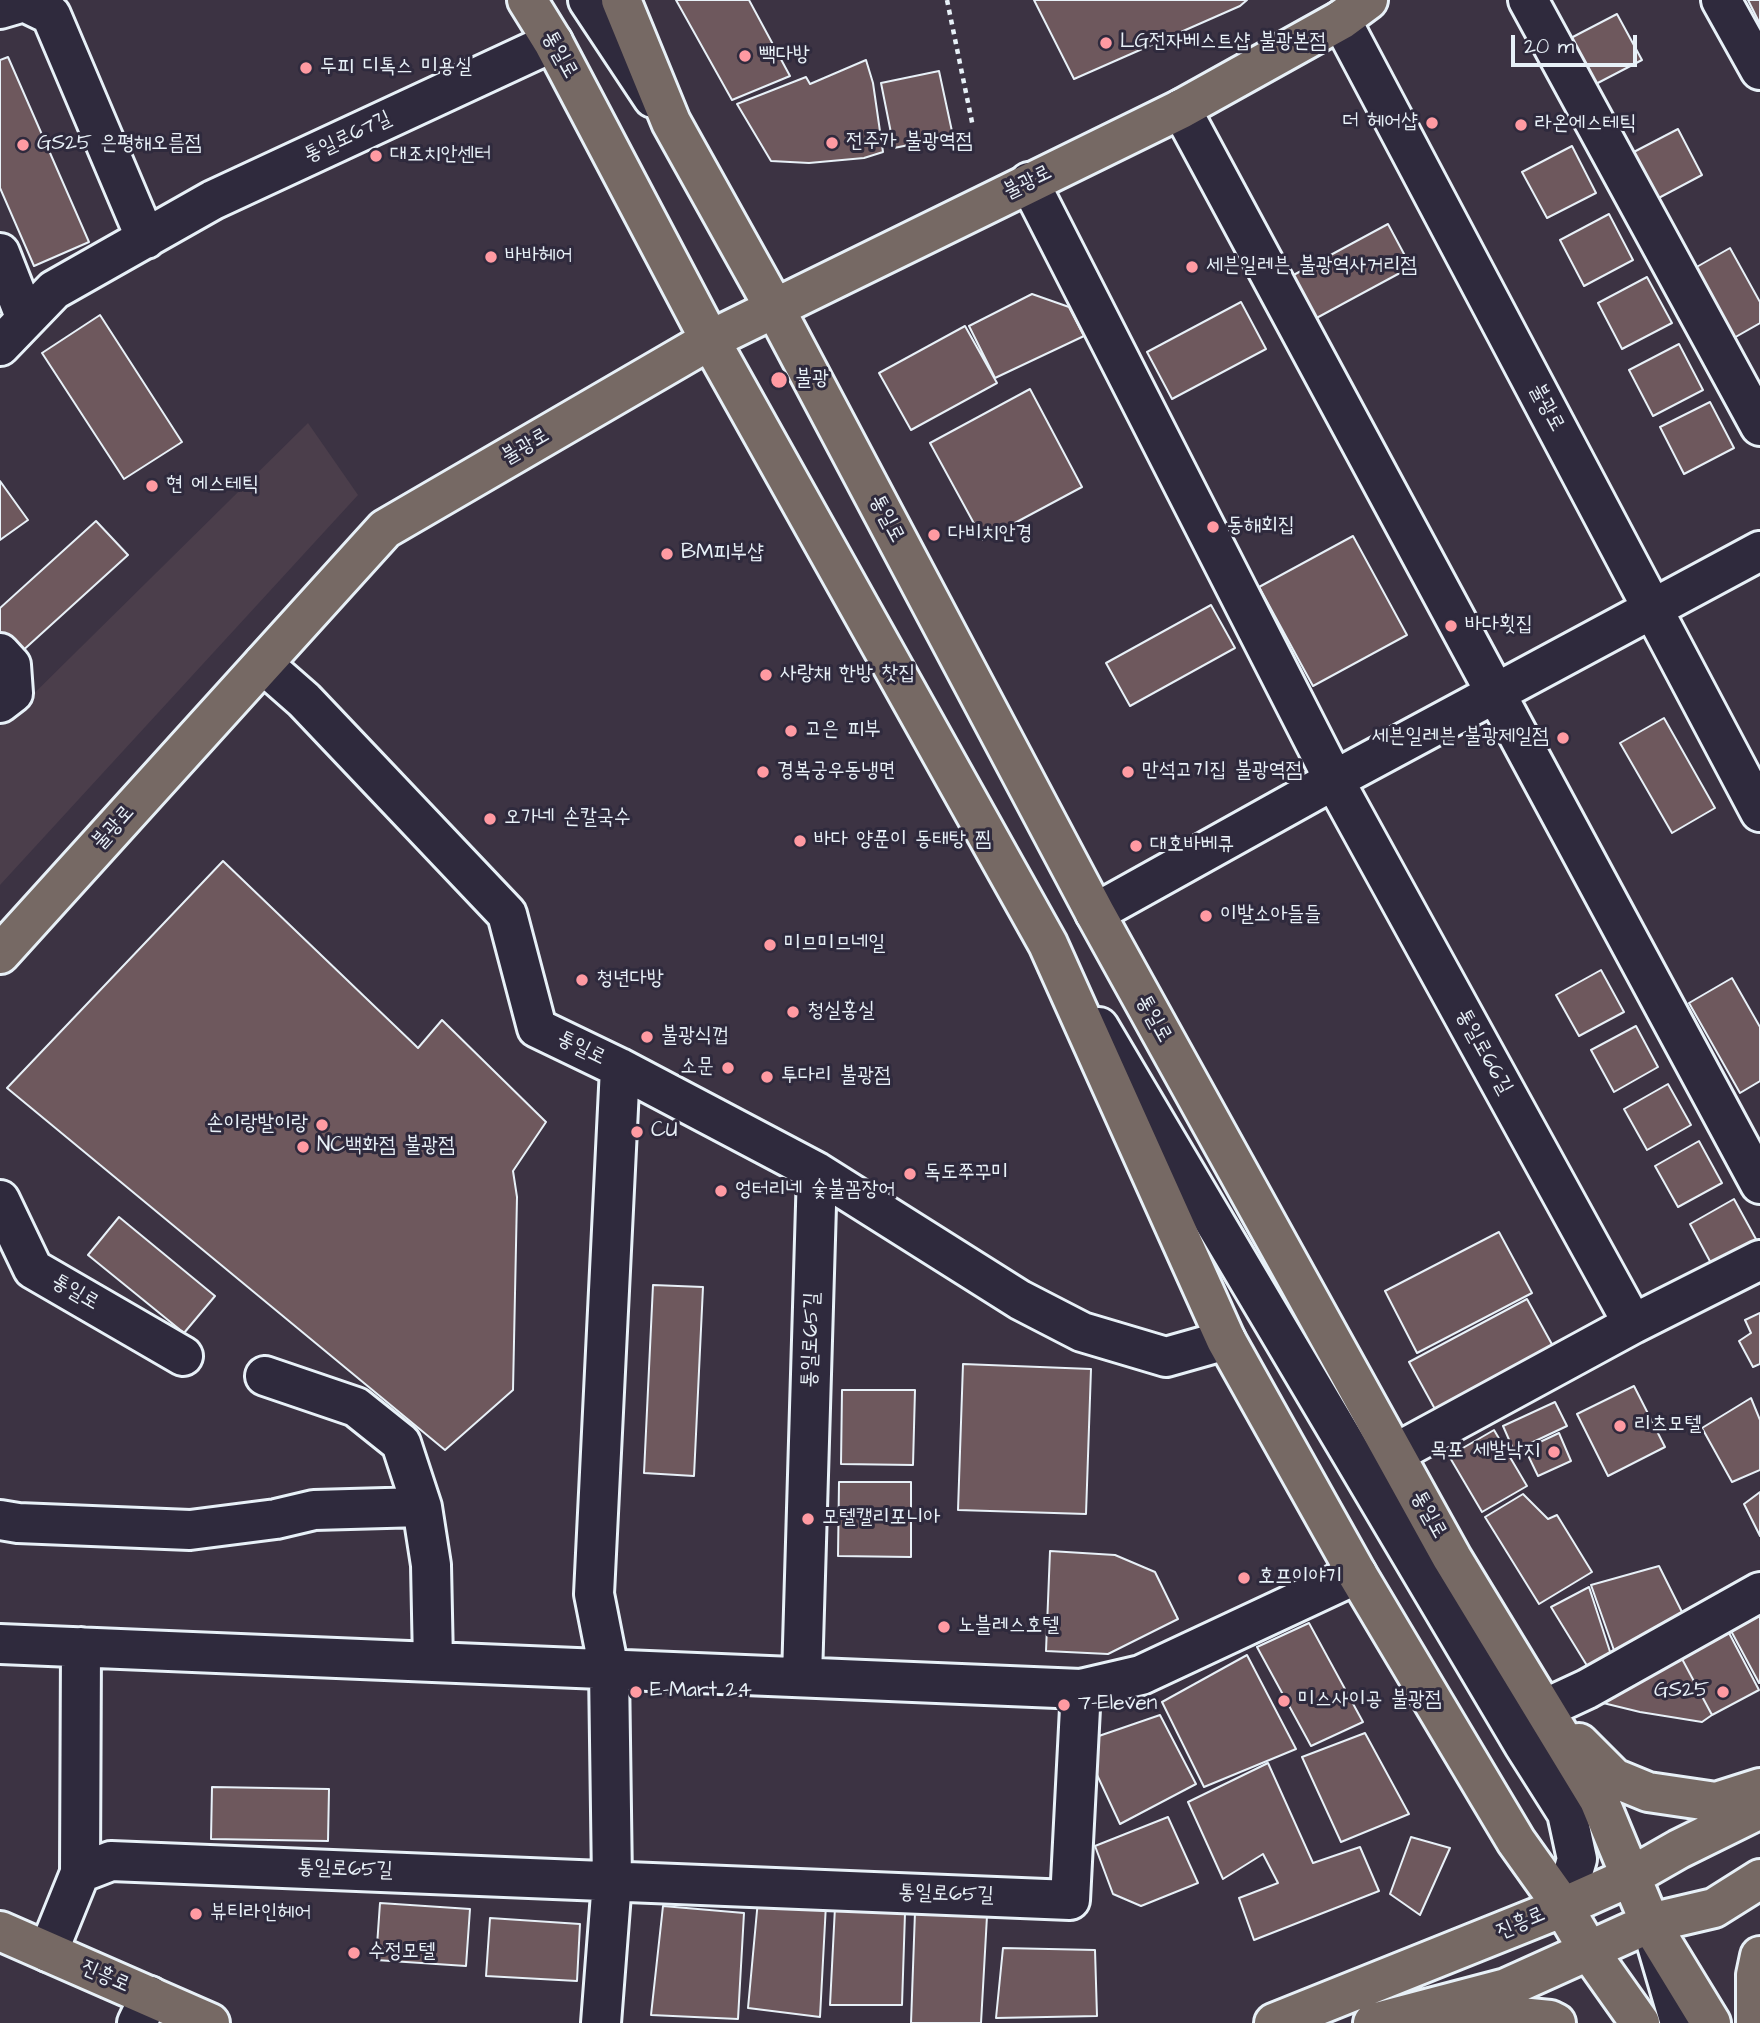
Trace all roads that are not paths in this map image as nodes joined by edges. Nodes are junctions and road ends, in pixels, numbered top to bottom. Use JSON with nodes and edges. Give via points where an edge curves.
{"nodes":[{"id":1,"x":527,"y":0,"type":"edge"},
{"id":2,"x":588,"y":0,"type":"edge"},
{"id":3,"x":621,"y":0,"type":"edge"},
{"id":4,"x":1528,"y":0,"type":"edge"},
{"id":5,"x":1721,"y":0,"type":"edge"},
{"id":6,"x":0,"y":9,"type":"edge"},
{"id":7,"x":1354,"y":10,"type":"edge"},
{"id":8,"x":553,"y":42,"type":"junction"},
{"id":9,"x":1760,"y":70,"type":"edge"},
{"id":10,"x":1181,"y":109,"type":"junction"},
{"id":11,"x":671,"y":122,"type":"junction"},
{"id":12,"x":1029,"y":182,"type":"junction"},
{"id":13,"x":146,"y":239,"type":"junction"},
{"id":14,"x":0,"y":253,"type":"edge"},
{"id":15,"x":774,"y":307,"type":"junction"},
{"id":16,"x":26,"y":319,"type":"junction"},
{"id":17,"x":710,"y":340,"type":"junction"},
{"id":18,"x":0,"y":346,"type":"edge"},
{"id":19,"x":1760,"y":426,"type":"edge"},
{"id":20,"x":1760,"y":551,"type":"edge"},
{"id":21,"x":1653,"y":610,"type":"junction"},
{"id":22,"x":0,"y":653,"type":"edge"},
{"id":23,"x":263,"y":664,"type":"junction"},
{"id":24,"x":1497,"y":693,"type":"junction"},
{"id":25,"x":0,"y":703,"type":"edge"},
{"id":26,"x":1334,"y":780,"type":"junction"},
{"id":27,"x":1760,"y":812,"type":"edge"},
{"id":28,"x":1095,"y":913,"type":"junction"},
{"id":29,"x":1048,"y":944,"type":"junction"},
{"id":30,"x":0,"y":954,"type":"edge"},
{"id":31,"x":620,"y":1068,"type":"junction"},
{"id":32,"x":817,"y":1172,"type":"junction"},
{"id":33,"x":1760,"y":1184,"type":"edge"},
{"id":34,"x":0,"y":1200,"type":"edge"},
{"id":35,"x":1760,"y":1260,"type":"edge"},
{"id":36,"x":1633,"y":1324,"type":"junction"},
{"id":37,"x":1226,"y":1340,"type":"junction"},
{"id":38,"x":183,"y":1356,"type":"dead end"},
{"id":39,"x":265,"y":1376,"type":"dead end"},
{"id":40,"x":1395,"y":1454,"type":"junction"},
{"id":41,"x":422,"y":1507,"type":"junction"},
{"id":42,"x":0,"y":1520,"type":"edge"},
{"id":43,"x":1357,"y":1574,"type":"junction"},
{"id":44,"x":1760,"y":1592,"type":"edge"},
{"id":45,"x":0,"y":1644,"type":"edge"},
{"id":46,"x":81,"y":1647,"type":"junction"},
{"id":47,"x":433,"y":1662,"type":"junction"},
{"id":48,"x":609,"y":1670,"type":"junction"},
{"id":49,"x":802,"y":1677,"type":"junction"},
{"id":50,"x":1081,"y":1689,"type":"junction"},
{"id":51,"x":1544,"y":1709,"type":"junction"},
{"id":52,"x":1760,"y":1788,"type":"edge"},
{"id":53,"x":1760,"y":1809,"type":"edge"},
{"id":54,"x":80,"y":1872,"type":"junction"},
{"id":55,"x":1630,"y":1877,"type":"junction"},
{"id":56,"x":1760,"y":1879,"type":"edge"},
{"id":57,"x":612,"y":1881,"type":"junction"},
{"id":58,"x":1563,"y":1907,"type":"junction"},
{"id":59,"x":1650,"y":1923,"type":"junction"},
{"id":60,"x":0,"y":1931,"type":"edge"},
{"id":61,"x":1590,"y":1951,"type":"junction"},
{"id":62,"x":47,"y":1952,"type":"junction"},
{"id":63,"x":1760,"y":1956,"type":"edge"},
{"id":64,"x":143,"y":2010,"type":"edge"},
{"id":65,"x":1380,"y":2020,"type":"edge"},
{"id":66,"x":210,"y":2023,"type":"edge"},
{"id":67,"x":601,"y":2023,"type":"edge"},
{"id":68,"x":1274,"y":2023,"type":"edge"},
{"id":69,"x":1556,"y":2023,"type":"edge"},
{"id":70,"x":1640,"y":2023,"type":"edge"},
{"id":71,"x":1680,"y":2023,"type":"edge"},
{"id":72,"x":1711,"y":2023,"type":"edge"},
{"id":73,"x":1756,"y":2023,"type":"edge"}],
"edges":[{"from":1,"to":8,"type":"main road","name":"통일로"},
{"from":2,"to":11,"type":"street"},
{"from":3,"to":11,"type":"main road","name":"통일로"},
{"from":4,"to":19,"type":"street"},
{"from":5,"to":9,"type":"street"},
{"from":6,"to":13,"type":"street","via":[[24,2],[51,15]]},
{"from":7,"to":10,"type":"main road","name":"불광로"},
{"from":7,"to":21,"type":"street","name":"불광로"},
{"from":8,"to":13,"type":"street","name":"통일로67길","via":[[213,201]]},
{"from":8,"to":17,"type":"main road","name":"통일로"},
{"from":10,"to":12,"type":"main road","name":"불광로"},
{"from":10,"to":24,"type":"street"},
{"from":11,"to":15,"type":"main road","name":"통일로"},
{"from":12,"to":15,"type":"main road","name":"불광로"},
{"from":12,"to":26,"type":"street","name":"통일로66길"},
{"from":13,"to":16,"type":"street","name":"통일로67길","via":[[54,290]]},
{"from":14,"to":16,"type":"street"},
{"from":15,"to":17,"type":"main road","name":"불광로"},
{"from":15,"to":28,"type":"main road","name":"통일로"},
{"from":16,"to":18,"type":"street","name":"통일로67길"},
{"from":17,"to":23,"type":"main road","name":"불광로","via":[[385,529]]},
{"from":17,"to":29,"type":"main road","name":"통일로"},
{"from":20,"to":21,"type":"street"},
{"from":21,"to":24,"type":"street"},
{"from":21,"to":27,"type":"street"},
{"from":22,"to":25,"type":"street","via":[[11,664],[13,693]]},
{"from":23,"to":30,"type":"main road","name":"불광로"},
{"from":23,"to":31,"type":"street","name":"통일로","via":[[304,700],[507,914],[537,1028]]},
{"from":24,"to":26,"type":"street"},
{"from":24,"to":33,"type":"street"},
{"from":26,"to":28,"type":"street"},
{"from":26,"to":36,"type":"street","name":"통일로66길"},
{"from":28,"to":40,"type":"main road","name":"통일로"},
{"from":29,"to":37,"type":"main road","name":"통일로"},
{"from":29,"to":58,"type":"street","via":[[1567,1814],[1577,1859]]},
{"from":31,"to":32,"type":"street","name":"통일로"},
{"from":31,"to":48,"type":"street","via":[[594,1594]]},
{"from":32,"to":37,"type":"street","name":"통일로","via":[[1020,1300],[1083,1332],[1167,1357]]},
{"from":32,"to":49,"type":"street","name":"통일로65길"},
{"from":34,"to":38,"type":"street","name":"통일로","via":[[33,1269]]},
{"from":35,"to":36,"type":"street"},
{"from":36,"to":40,"type":"street"},
{"from":37,"to":43,"type":"main road","name":"통일로"},
{"from":39,"to":41,"type":"street","via":[[356,1407],[401,1443]]},
{"from":40,"to":51,"type":"main road","name":"통일로","via":[[1451,1558]]},
{"from":41,"to":42,"type":"street","via":[[314,1510],[276,1520],[190,1530]]},
{"from":41,"to":47,"type":"street","via":[[431,1566]]},
{"from":43,"to":50,"type":"street","via":[[1142,1675]]},
{"from":43,"to":58,"type":"main road","name":"통일로","via":[[1516,1840]]},
{"from":44,"to":51,"type":"street"},
{"from":45,"to":46,"type":"street"},
{"from":46,"to":47,"type":"street"},
{"from":46,"to":54,"type":"street"},
{"from":47,"to":48,"type":"street"},
{"from":48,"to":49,"type":"street"},
{"from":48,"to":57,"type":"street"},
{"from":49,"to":50,"type":"street"},
{"from":50,"to":57,"type":"street","name":"통일로65길","via":[[1070,1900]]},
{"from":51,"to":52,"type":"main road","via":[[1614,1778],[1648,1792],[1716,1802]]},
{"from":51,"to":55,"type":"main road","name":"통일로","via":[[1599,1800]]},
{"from":53,"to":55,"type":"main road","name":"진흥로"},
{"from":54,"to":57,"type":"street","name":"통일로65길","via":[[111,1861]]},
{"from":54,"to":62,"type":"street"},
{"from":55,"to":58,"type":"main road","name":"진흥로"},
{"from":55,"to":59,"type":"main road","name":"통일로"},
{"from":56,"to":59,"type":"main road","via":[[1714,1908]]},
{"from":57,"to":67,"type":"street"},
{"from":58,"to":61,"type":"main road","name":"통일로"},
{"from":58,"to":68,"type":"main road","name":"진흥로"},
{"from":59,"to":61,"type":"main road"},
{"from":59,"to":71,"type":"street"},
{"from":59,"to":72,"type":"main road","name":"통일로"},
{"from":60,"to":62,"type":"main road","name":"진흥로"},
{"from":61,"to":65,"type":"main road","via":[[1506,1989]]},
{"from":61,"to":70,"type":"main road","name":"통일로"},
{"from":62,"to":64,"type":"main road","name":"진흥로"},
{"from":63,"to":73,"type":"main road"},
{"from":64,"to":66,"type":"main road","name":"진흥로"},
{"from":65,"to":69,"type":"main road","via":[[1489,2014]]}]}
